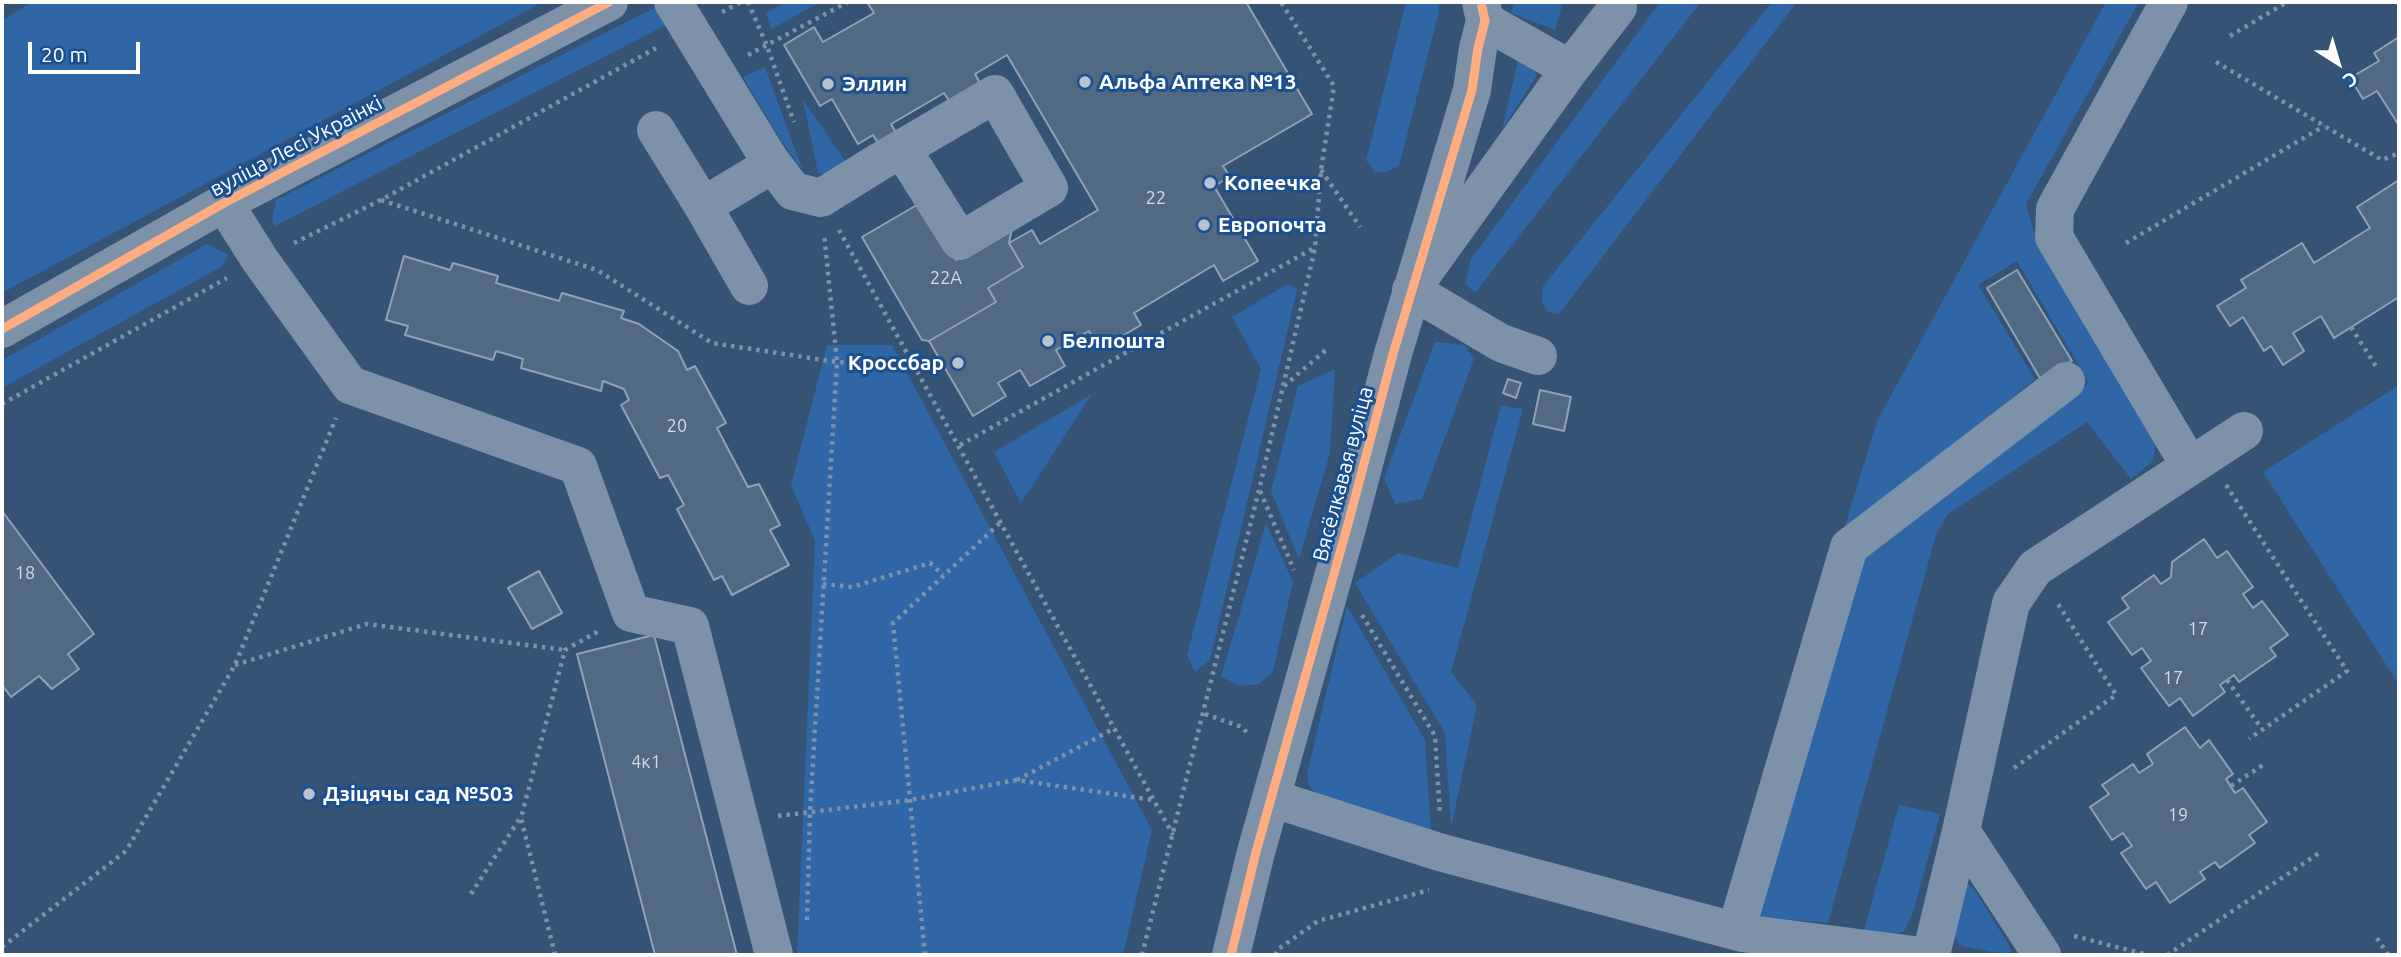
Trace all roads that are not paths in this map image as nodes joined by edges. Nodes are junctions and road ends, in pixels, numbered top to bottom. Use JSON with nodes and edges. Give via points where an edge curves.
{"nodes":[{"id":1,"x":610,"y":2,"type":"edge"},
{"id":2,"x":2169,"y":2,"type":"edge"},
{"id":3,"x":1618,"y":7,"type":"dead end"},
{"id":4,"x":1483,"y":11,"type":"edge"},
{"id":5,"x":681,"y":16,"type":"edge"},
{"id":6,"x":1570,"y":69,"type":"junction"},
{"id":7,"x":656,"y":130,"type":"dead end"},
{"id":8,"x":902,"y":149,"type":"dead end"},
{"id":9,"x":773,"y":164,"type":"junction"},
{"id":10,"x":224,"y":203,"type":"junction"},
{"id":11,"x":703,"y":206,"type":"junction"},
{"id":12,"x":749,"y":286,"type":"dead end"},
{"id":13,"x":1411,"y":290,"type":"junction"},
{"id":14,"x":2,"y":328,"type":"edge"},
{"id":15,"x":1538,"y":356,"type":"dead end"},
{"id":16,"x":2066,"y":381,"type":"dead end"},
{"id":17,"x":2245,"y":431,"type":"dead end"},
{"id":18,"x":2198,"y":461,"type":"junction"},
{"id":19,"x":1271,"y":798,"type":"junction"},
{"id":20,"x":1965,"y":816,"type":"junction"},
{"id":21,"x":1736,"y":932,"type":"junction"},
{"id":22,"x":774,"y":955,"type":"edge"},
{"id":23,"x":1231,"y":955,"type":"edge"},
{"id":24,"x":1914,"y":955,"type":"edge"},
{"id":25,"x":1931,"y":955,"type":"edge"},
{"id":26,"x":2042,"y":955,"type":"edge"}],
"edges":[{"from":1,"to":10,"type":"street","name":"вуліца Лесі Украінкі"},
{"from":2,"to":18,"type":"street","via":[[2055,209],[2054,237]]},
{"from":3,"to":6,"type":"street"},
{"from":4,"to":6,"type":"street"},
{"from":4,"to":13,"type":"street","name":"Вясёлкавая вуліца","via":[[1472,90]]},
{"from":5,"to":9,"type":"street"},
{"from":6,"to":13,"type":"street"},
{"from":7,"to":11,"type":"street"},
{"from":8,"to":9,"type":"street","via":[[821,198],[793,191]]},
{"from":9,"to":11,"type":"street"},
{"from":10,"to":14,"type":"street","name":"вуліца Лесі Украінкі"},
{"from":10,"to":22,"type":"street","via":[[350,385],[578,466],[631,613],[690,626]]},
{"from":11,"to":12,"type":"street"},
{"from":13,"to":15,"type":"street","via":[[1501,343]]},
{"from":13,"to":19,"type":"street","name":"Вясёлкавая вуліца"},
{"from":16,"to":21,"type":"street","via":[[1849,547]]},
{"from":17,"to":18,"type":"street"},
{"from":18,"to":20,"type":"street","via":[[2035,568],[2011,603]]},
{"from":19,"to":21,"type":"street","via":[[1439,852]]},
{"from":19,"to":23,"type":"street","name":"Вясёлкавая вуліца"},
{"from":20,"to":25,"type":"street"},
{"from":20,"to":26,"type":"street"},
{"from":21,"to":24,"type":"street"}]}
